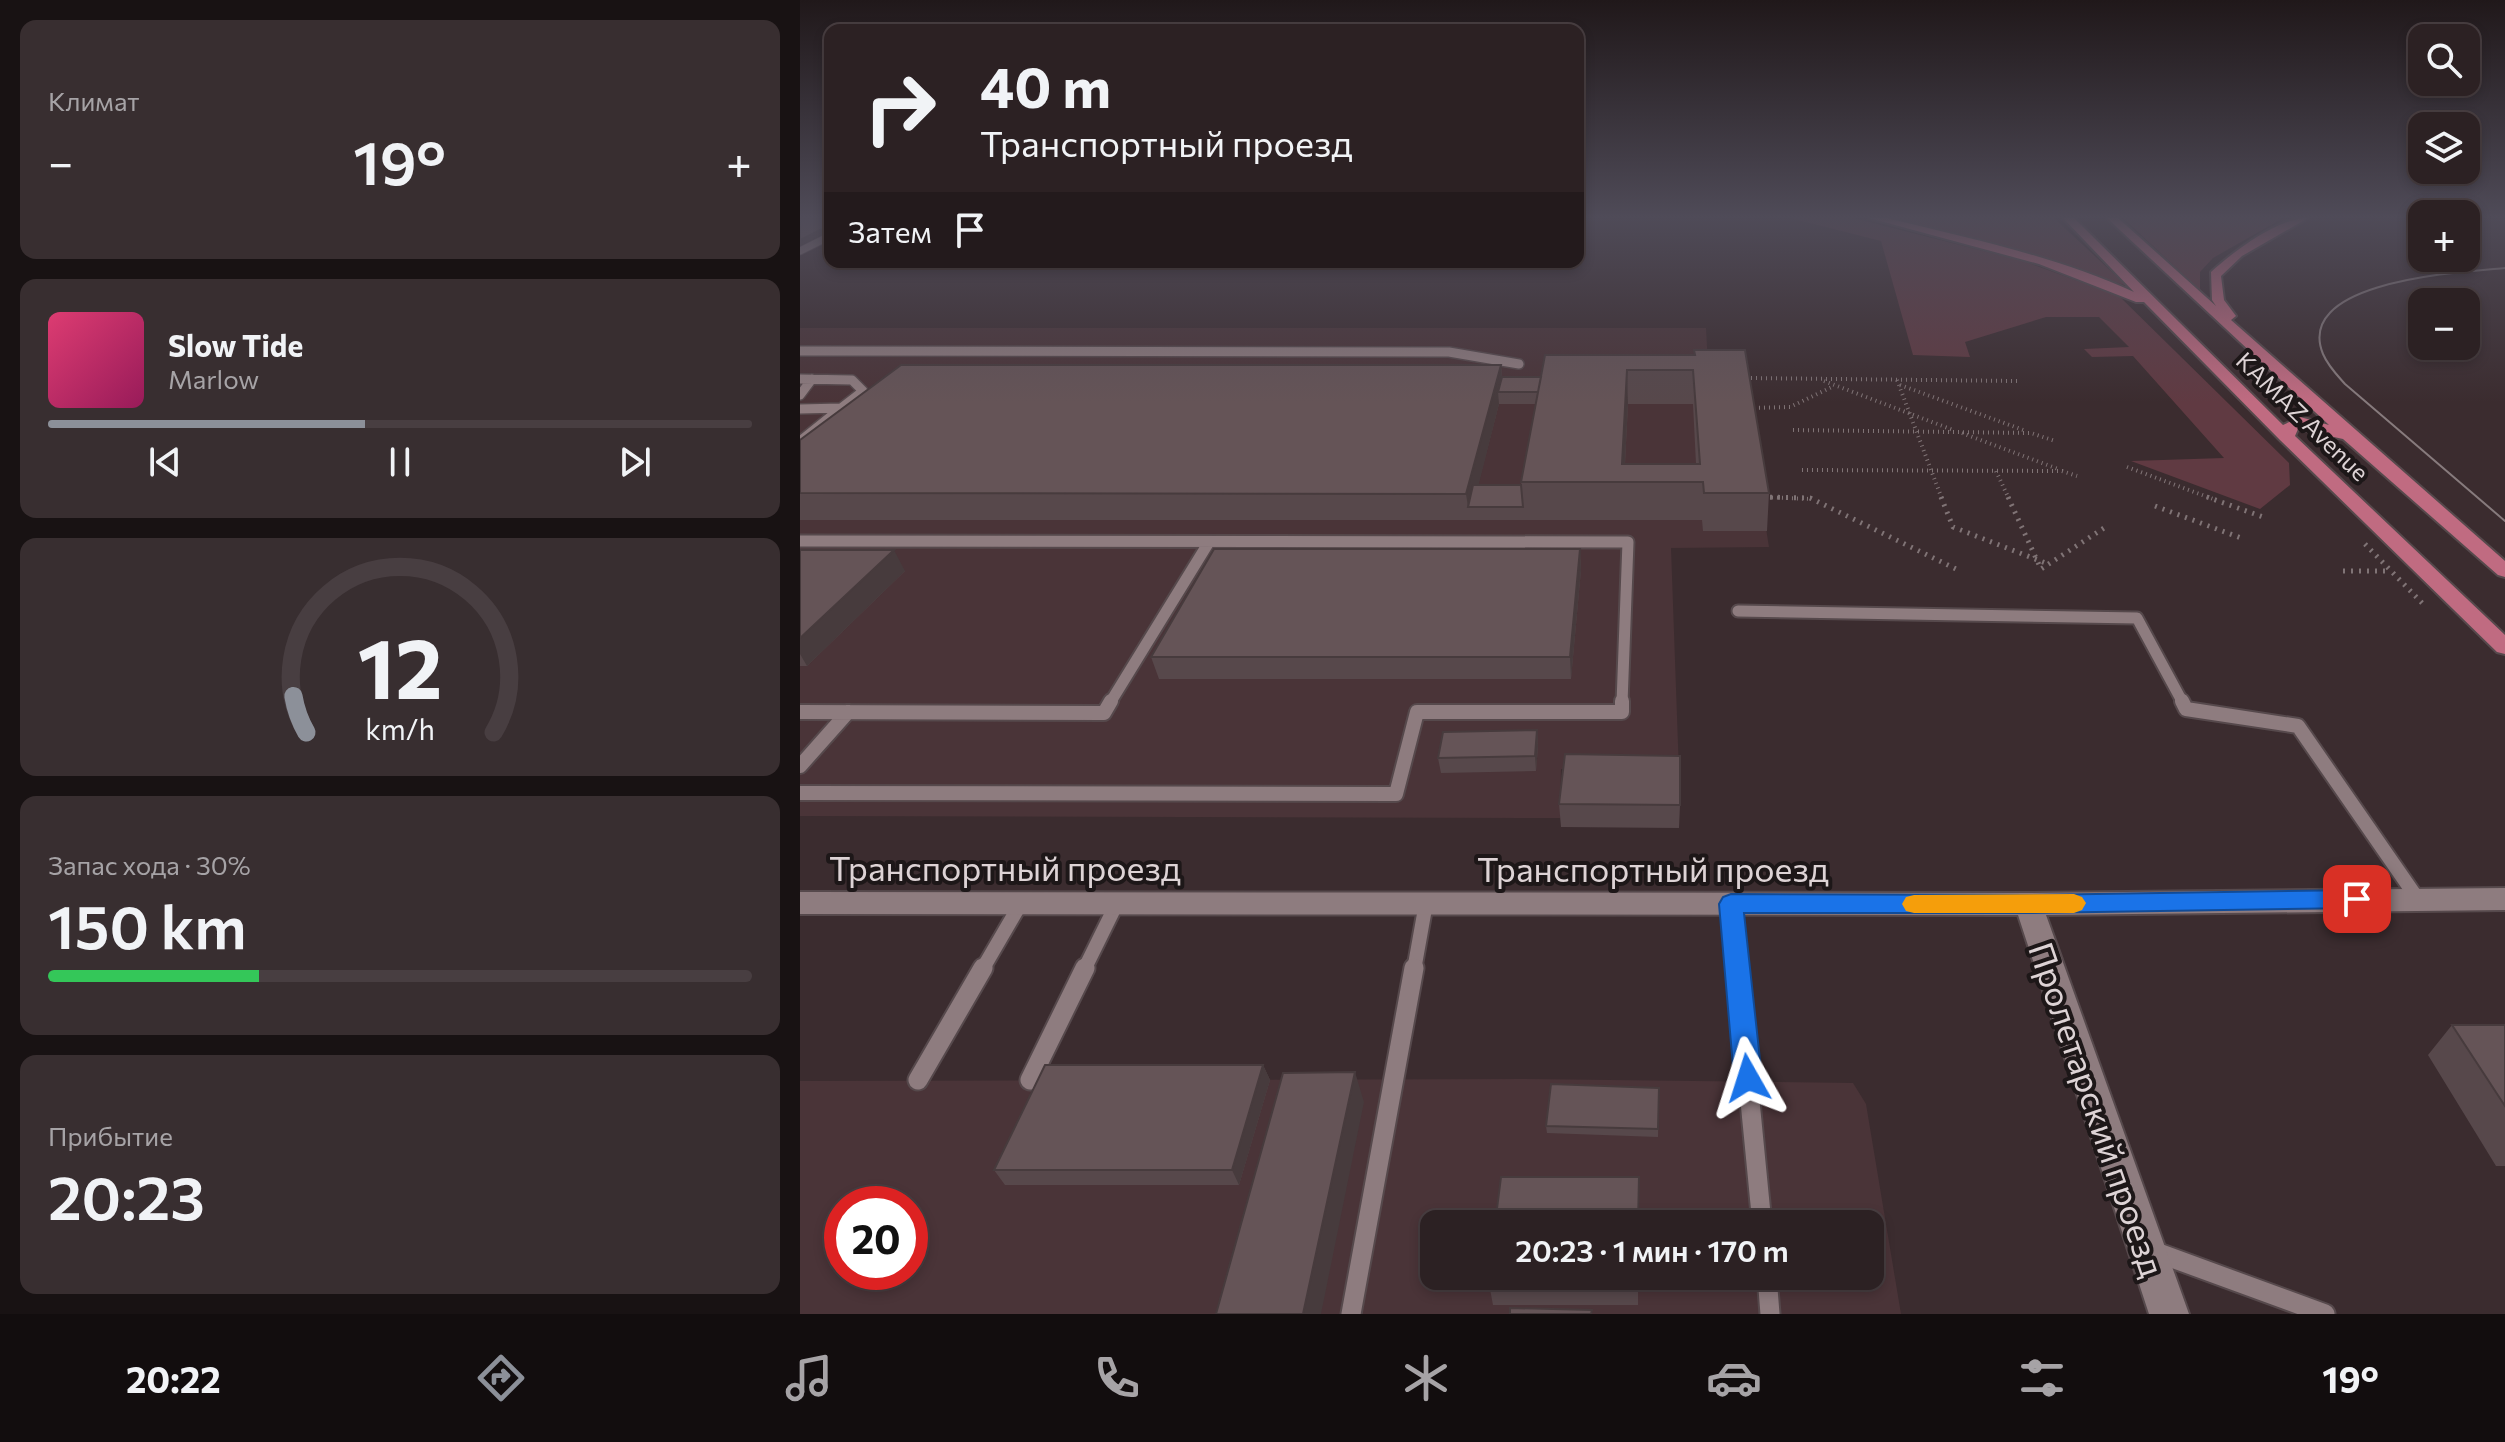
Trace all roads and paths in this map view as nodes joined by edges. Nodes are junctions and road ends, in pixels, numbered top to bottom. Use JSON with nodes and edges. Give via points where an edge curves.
{"nodes":[{"id":1,"x":2095,"y":279,"type":"edge"},
{"id":2,"x":2130,"y":279,"type":"edge"},
{"id":3,"x":2180,"y":279,"type":"edge"},
{"id":4,"x":2216,"y":279,"type":"edge"},
{"id":5,"x":2178,"y":326,"type":"junction"},
{"id":6,"x":2241,"y":334,"type":"junction"},
{"id":7,"x":800,"y":351,"type":"edge"},
{"id":8,"x":995,"y":351,"type":"junction"},
{"id":9,"x":983,"y":361,"type":"edge"},
{"id":10,"x":1519,"y":364,"type":"dead end"},
{"id":11,"x":1746,"y":378,"type":"edge"},
{"id":12,"x":800,"y":379,"type":"edge"},
{"id":13,"x":812,"y":379,"type":"junction"},
{"id":14,"x":1817,"y":379,"type":"junction"},
{"id":15,"x":2017,"y":381,"type":"dead end"},
{"id":16,"x":1898,"y":382,"type":"junction"},
{"id":17,"x":1835,"y":386,"type":"junction"},
{"id":18,"x":800,"y":395,"type":"edge"},
{"id":19,"x":841,"y":408,"type":"junction"},
{"id":20,"x":1747,"y":408,"type":"edge"},
{"id":21,"x":800,"y":409,"type":"edge"},
{"id":22,"x":1910,"y":414,"type":"junction"},
{"id":23,"x":1793,"y":430,"type":"dead end"},
{"id":24,"x":1917,"y":431,"type":"junction"},
{"id":25,"x":1958,"y":432,"type":"junction"},
{"id":26,"x":805,"y":433,"type":"edge"},
{"id":27,"x":2031,"y":433,"type":"junction"},
{"id":28,"x":2286,"y":437,"type":"junction"},
{"id":29,"x":2351,"y":437,"type":"junction"},
{"id":30,"x":800,"y":441,"type":"edge"},
{"id":31,"x":2055,"y":441,"type":"dead end"},
{"id":32,"x":2127,"y":467,"type":"dead end"},
{"id":33,"x":1802,"y":470,"type":"dead end"},
{"id":34,"x":1932,"y":471,"type":"junction"},
{"id":35,"x":1996,"y":471,"type":"junction"},
{"id":36,"x":2062,"y":471,"type":"junction"},
{"id":37,"x":2077,"y":476,"type":"dead end"},
{"id":38,"x":1761,"y":497,"type":"edge"},
{"id":39,"x":2155,"y":506,"type":"dead end"},
{"id":40,"x":2266,"y":518,"type":"dead end"},
{"id":41,"x":2104,"y":528,"type":"dead end"},
{"id":42,"x":2358,"y":537,"type":"dead end"},
{"id":43,"x":2241,"y":538,"type":"dead end"},
{"id":44,"x":800,"y":541,"type":"edge"},
{"id":45,"x":1209,"y":542,"type":"junction"},
{"id":46,"x":2036,"y":559,"type":"junction"},
{"id":47,"x":1956,"y":569,"type":"dead end"},
{"id":48,"x":2343,"y":571,"type":"dead end"},
{"id":49,"x":2391,"y":571,"type":"junction"},
{"id":50,"x":2505,"y":571,"type":"edge"},
{"id":51,"x":2426,"y":607,"type":"dead end"},
{"id":52,"x":1738,"y":611,"type":"dead end"},
{"id":53,"x":2505,"y":647,"type":"edge"},
{"id":54,"x":800,"y":712,"type":"edge"},
{"id":55,"x":848,"y":712,"type":"junction"},
{"id":56,"x":800,"y":766,"type":"edge"},
{"id":57,"x":800,"y":793,"type":"edge"},
{"id":58,"x":2417,"y":898,"type":"junction"},
{"id":59,"x":2505,"y":899,"type":"edge"},
{"id":60,"x":800,"y":903,"type":"edge"},
{"id":61,"x":1021,"y":903,"type":"junction"},
{"id":62,"x":1117,"y":903,"type":"junction"},
{"id":63,"x":1426,"y":903,"type":"junction"},
{"id":64,"x":1731,"y":904,"type":"junction"},
{"id":65,"x":2028,"y":904,"type":"junction"},
{"id":66,"x":918,"y":1080,"type":"dead end"},
{"id":67,"x":1030,"y":1080,"type":"dead end"},
{"id":68,"x":1761,"y":1210,"type":"edge"},
{"id":69,"x":2147,"y":1249,"type":"junction"},
{"id":70,"x":1768,"y":1290,"type":"edge"},
{"id":71,"x":1351,"y":1314,"type":"edge"},
{"id":72,"x":1770,"y":1314,"type":"edge"},
{"id":73,"x":2169,"y":1314,"type":"edge"},
{"id":74,"x":2325,"y":1314,"type":"edge"}],
"edges":[{"from":1,"to":5,"type":"main road","via":[[2144,301]]},
{"from":2,"to":5,"type":"main road","name":"KAMAZ Avenue"},
{"from":3,"to":6,"type":"main road","name":"KAMAZ Avenue"},
{"from":4,"to":6,"type":"main road","via":[[2218,300]]},
{"from":5,"to":28,"type":"main road","name":"KAMAZ Avenue"},
{"from":6,"to":29,"type":"main road","name":"KAMAZ Avenue"},
{"from":7,"to":8,"type":"lane"},
{"from":8,"to":9,"type":"lane"},
{"from":8,"to":10,"type":"lane","via":[[1449,352]]},
{"from":11,"to":14,"type":"path"},
{"from":12,"to":13,"type":"lane"},
{"from":13,"to":18,"type":"lane"},
{"from":13,"to":19,"type":"lane","via":[[852,380],[863,391]]},
{"from":14,"to":16,"type":"path"},
{"from":14,"to":17,"type":"path"},
{"from":15,"to":16,"type":"path"},
{"from":16,"to":22,"type":"path"},
{"from":16,"to":27,"type":"path"},
{"from":17,"to":20,"type":"path","via":[[1790,407]]},
{"from":17,"to":22,"type":"path"},
{"from":19,"to":21,"type":"lane"},
{"from":19,"to":26,"type":"lane"},
{"from":22,"to":24,"type":"path"},
{"from":22,"to":25,"type":"path"},
{"from":23,"to":24,"type":"path"},
{"from":24,"to":25,"type":"path"},
{"from":24,"to":34,"type":"path"},
{"from":25,"to":27,"type":"path"},
{"from":25,"to":36,"type":"path"},
{"from":26,"to":30,"type":"lane"},
{"from":27,"to":31,"type":"path"},
{"from":28,"to":29,"type":"main road","via":[[2300,422]]},
{"from":28,"to":53,"type":"main road","name":"KAMAZ Avenue"},
{"from":29,"to":50,"type":"main road","name":"KAMAZ Avenue"},
{"from":32,"to":40,"type":"path"},
{"from":33,"to":34,"type":"path"},
{"from":34,"to":35,"type":"path"},
{"from":34,"to":46,"type":"path","via":[[1953,527]]},
{"from":35,"to":36,"type":"path"},
{"from":35,"to":46,"type":"path"},
{"from":36,"to":37,"type":"path"},
{"from":38,"to":47,"type":"path","via":[[1810,498]]},
{"from":39,"to":43,"type":"path"},
{"from":41,"to":46,"type":"path","via":[[2041,569]]},
{"from":42,"to":49,"type":"path"},
{"from":44,"to":45,"type":"lane"},
{"from":45,"to":55,"type":"lane","via":[[1104,713]]},
{"from":45,"to":57,"type":"lane","via":[[1628,542],[1622,712],[1417,712],[1396,794]]},
{"from":48,"to":49,"type":"path"},
{"from":49,"to":51,"type":"path"},
{"from":52,"to":58,"type":"lane","via":[[2137,618],[2186,709],[2298,726]]},
{"from":54,"to":55,"type":"lane"},
{"from":55,"to":56,"type":"lane"},
{"from":58,"to":59,"type":"street","name":"Транспортный проезд"},
{"from":58,"to":65,"type":"street","name":"Транспортный проезд"},
{"from":60,"to":61,"type":"street","name":"Транспортный проезд"},
{"from":61,"to":62,"type":"street","name":"Транспортный проезд"},
{"from":61,"to":66,"type":"lane"},
{"from":62,"to":63,"type":"street","name":"Транспортный проезд"},
{"from":62,"to":67,"type":"lane"},
{"from":63,"to":64,"type":"street","name":"Транспортный проезд"},
{"from":63,"to":71,"type":"lane"},
{"from":64,"to":65,"type":"street","name":"Транспортный проезд"},
{"from":64,"to":68,"type":"lane"},
{"from":65,"to":69,"type":"street","name":"Пролетарский проезд"},
{"from":69,"to":73,"type":"street","name":"Пролетарский проезд"},
{"from":69,"to":74,"type":"lane"},
{"from":70,"to":72,"type":"lane"}]}
